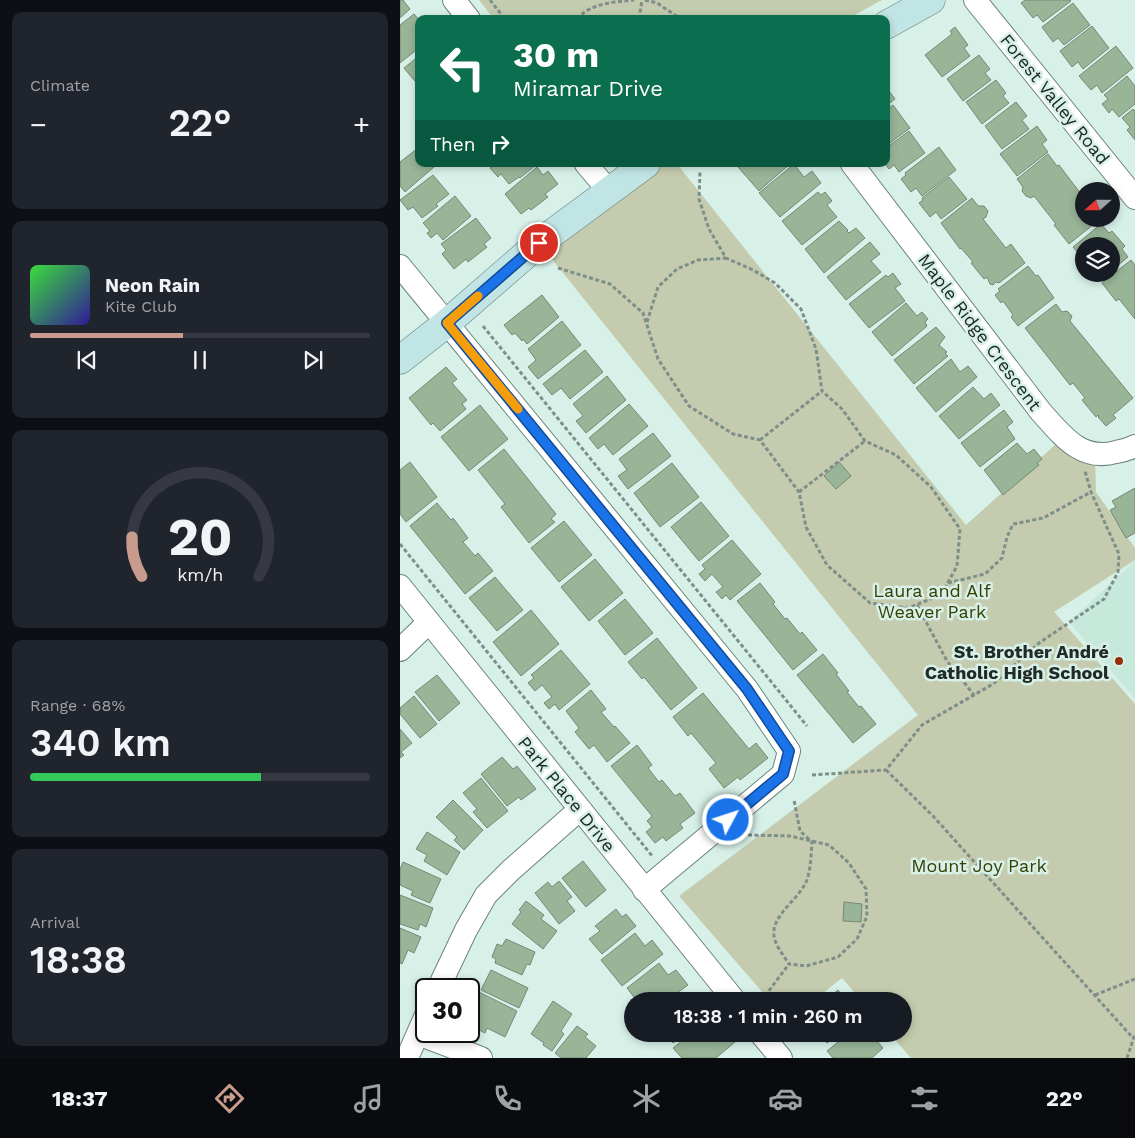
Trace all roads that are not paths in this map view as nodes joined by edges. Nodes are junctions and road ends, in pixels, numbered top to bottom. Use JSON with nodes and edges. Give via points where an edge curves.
{"nodes":[{"id":1,"x":454,"y":0,"type":"edge"},
{"id":2,"x":931,"y":0,"type":"edge"},
{"id":3,"x":975,"y":0,"type":"edge"},
{"id":4,"x":466,"y":15,"type":"edge"},
{"id":5,"x":890,"y":23,"type":"edge"},
{"id":6,"x":589,"y":167,"type":"edge"},
{"id":7,"x":642,"y":167,"type":"edge"},
{"id":8,"x":854,"y":167,"type":"edge"},
{"id":9,"x":609,"y":190,"type":"junction"},
{"id":10,"x":1135,"y":198,"type":"edge"},
{"id":11,"x":400,"y":266,"type":"edge"},
{"id":12,"x":447,"y":323,"type":"junction"},
{"id":13,"x":400,"y":360,"type":"edge"},
{"id":14,"x":1135,"y":446,"type":"edge"},
{"id":15,"x":400,"y":586,"type":"edge"},
{"id":16,"x":429,"y":622,"type":"junction"},
{"id":17,"x":400,"y":650,"type":"edge"},
{"id":18,"x":579,"y":810,"type":"junction"},
{"id":19,"x":644,"y":890,"type":"junction"},
{"id":20,"x":443,"y":978,"type":"edge"},
{"id":21,"x":728,"y":992,"type":"edge"},
{"id":22,"x":415,"y":1040,"type":"edge"},
{"id":23,"x":768,"y":1042,"type":"edge"},
{"id":24,"x":454,"y":1043,"type":"edge"},
{"id":25,"x":407,"y":1058,"type":"edge"},
{"id":26,"x":481,"y":1058,"type":"edge"},
{"id":27,"x":781,"y":1058,"type":"edge"}],
"edges":[{"from":1,"to":4,"type":"street"},
{"from":2,"to":5,"type":"street"},
{"from":3,"to":10,"type":"street","name":"Forest Valley Road"},
{"from":6,"to":9,"type":"street"},
{"from":7,"to":9,"type":"street"},
{"from":8,"to":14,"type":"street","name":"Maple Ridge Crescent","via":[[1041,412],[1064,437],[1079,449],[1095,455],[1108,455]]},
{"from":9,"to":12,"type":"street","via":[[539,243]]},
{"from":11,"to":12,"type":"street"},
{"from":12,"to":13,"type":"street"},
{"from":12,"to":19,"type":"street","via":[[747,689],[789,751],[783,774]]},
{"from":15,"to":16,"type":"street","name":"Park Place Drive"},
{"from":16,"to":17,"type":"street"},
{"from":16,"to":18,"type":"street","name":"Park Place Drive"},
{"from":18,"to":19,"type":"street","name":"Park Place Drive"},
{"from":18,"to":20,"type":"street","via":[[486,895]]},
{"from":19,"to":21,"type":"street","name":"Park Place Drive"},
{"from":22,"to":25,"type":"street"},
{"from":23,"to":27,"type":"street"},
{"from":24,"to":26,"type":"street"}]}
